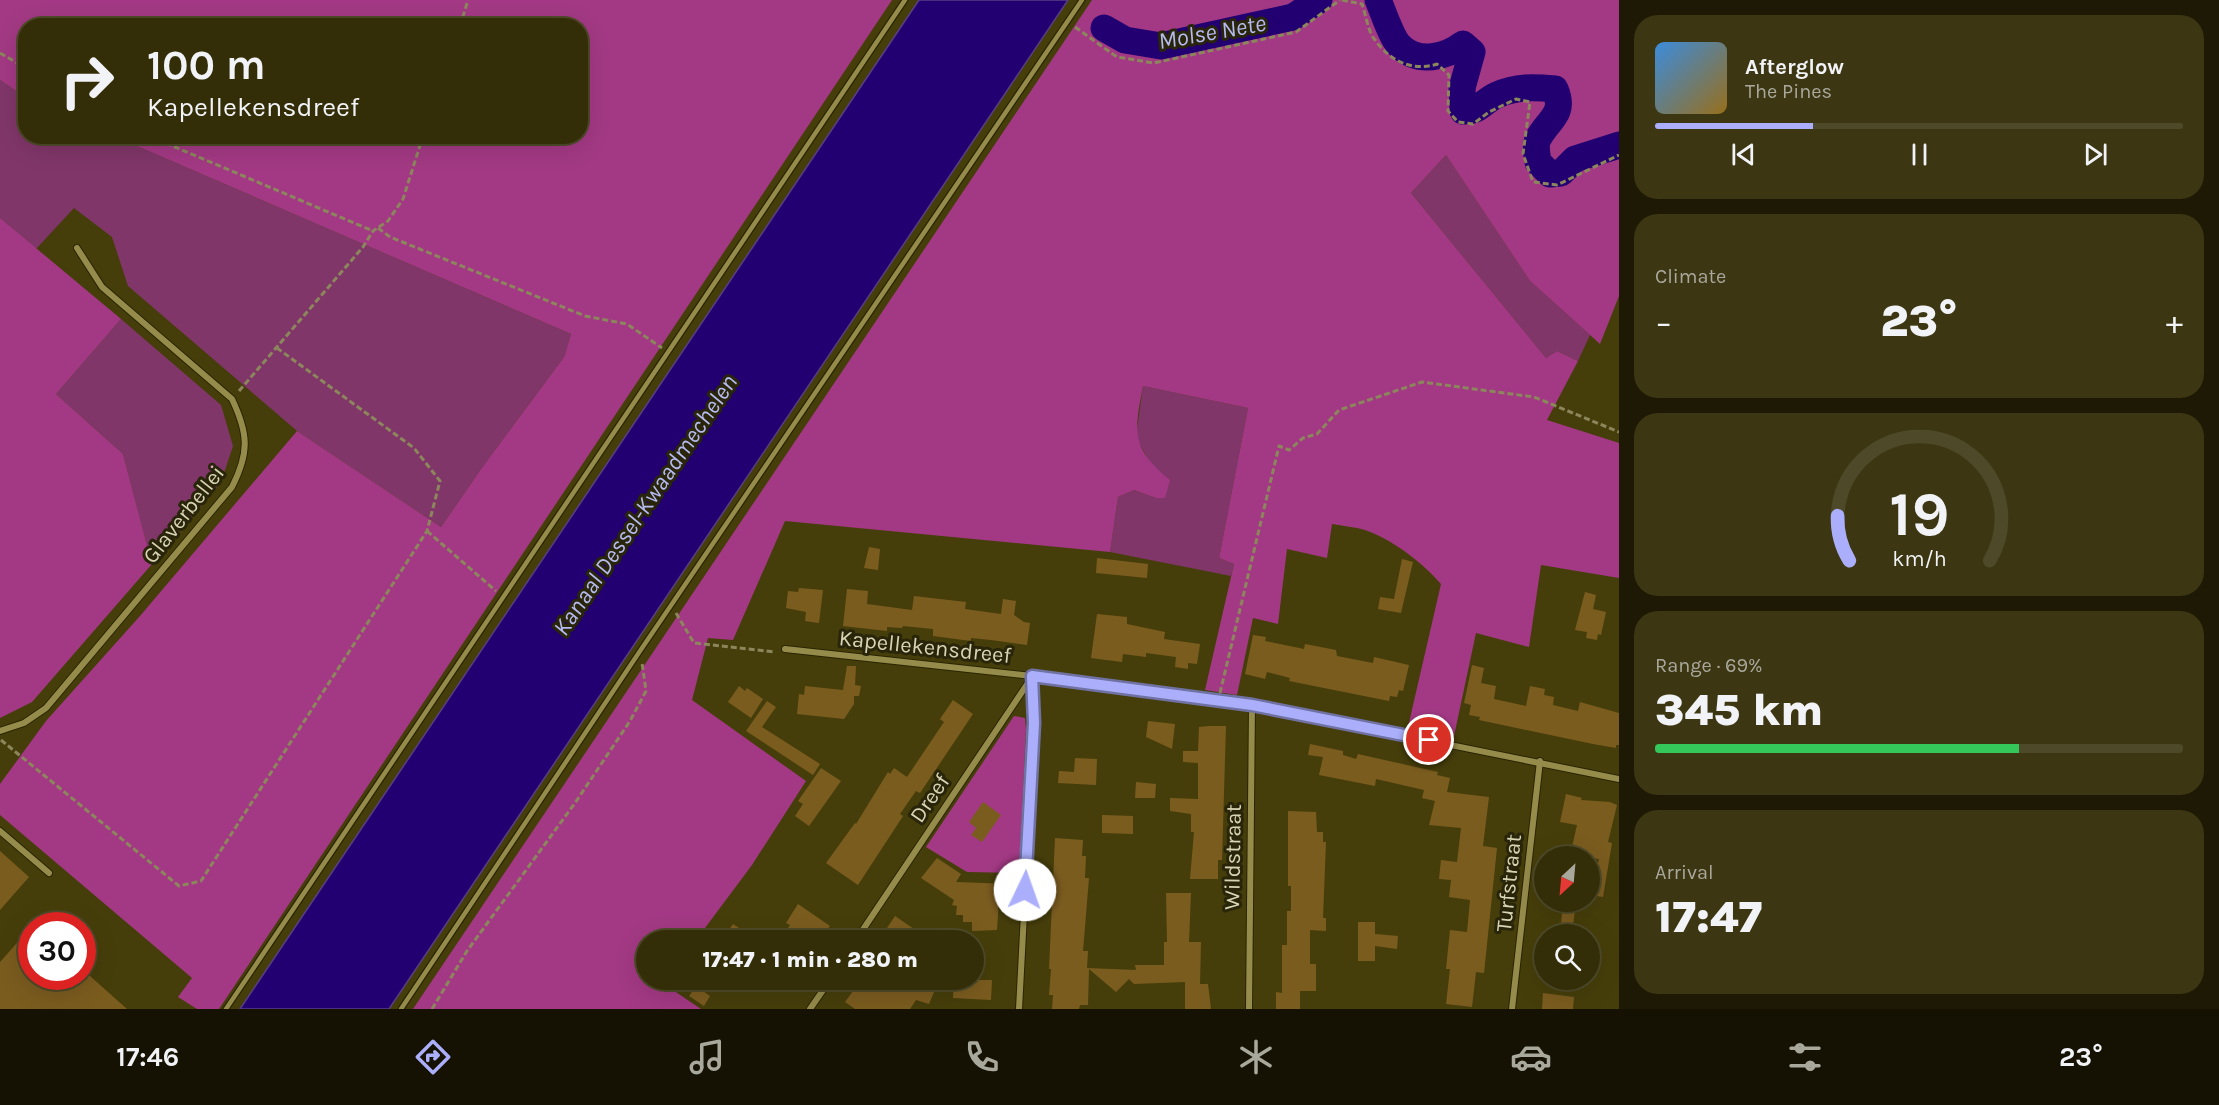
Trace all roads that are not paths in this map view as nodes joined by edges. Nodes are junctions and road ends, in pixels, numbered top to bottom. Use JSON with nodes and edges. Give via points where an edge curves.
{"nodes":[{"id":1,"x":905,"y":0,"type":"edge"},
{"id":2,"x":1082,"y":0,"type":"edge"},
{"id":3,"x":77,"y":248,"type":"dead end"},
{"id":4,"x":785,"y":649,"type":"road end"},
{"id":5,"x":1032,"y":676,"type":"junction"},
{"id":6,"x":1252,"y":705,"type":"junction"},
{"id":7,"x":0,"y":731,"type":"edge"},
{"id":8,"x":1540,"y":761,"type":"junction"},
{"id":9,"x":1619,"y":778,"type":"edge"},
{"id":10,"x":0,"y":831,"type":"edge"},
{"id":11,"x":49,"y":873,"type":"dead end"},
{"id":12,"x":863,"y":930,"type":"edge"},
{"id":13,"x":823,"y":990,"type":"edge"},
{"id":14,"x":226,"y":1009,"type":"edge"},
{"id":15,"x":401,"y":1009,"type":"edge"},
{"id":16,"x":810,"y":1009,"type":"edge"},
{"id":17,"x":1019,"y":1009,"type":"edge"},
{"id":18,"x":1249,"y":1009,"type":"edge"},
{"id":19,"x":1512,"y":1009,"type":"edge"}],
"edges":[{"from":1,"to":14,"type":"lane"},
{"from":2,"to":15,"type":"lane"},
{"from":3,"to":7,"type":"street","name":"Glaverbellei","via":[[102,287],[232,399],[246,442],[243,467],[232,487],[46,708],[24,723]]},
{"from":4,"to":5,"type":"street","name":"Kapellekensdreef"},
{"from":5,"to":6,"type":"street","name":"Kapellekensdreef"},
{"from":5,"to":12,"type":"street","name":"Dreef"},
{"from":5,"to":17,"type":"street","via":[[1034,723]]},
{"from":6,"to":8,"type":"street","name":"Kapellekensdreef"},
{"from":6,"to":18,"type":"street","name":"Wildstraat"},
{"from":8,"to":9,"type":"street","name":"Kapellekensdreef"},
{"from":8,"to":19,"type":"street","name":"Turfstraat"},
{"from":10,"to":11,"type":"street"},
{"from":13,"to":16,"type":"street"}]}
